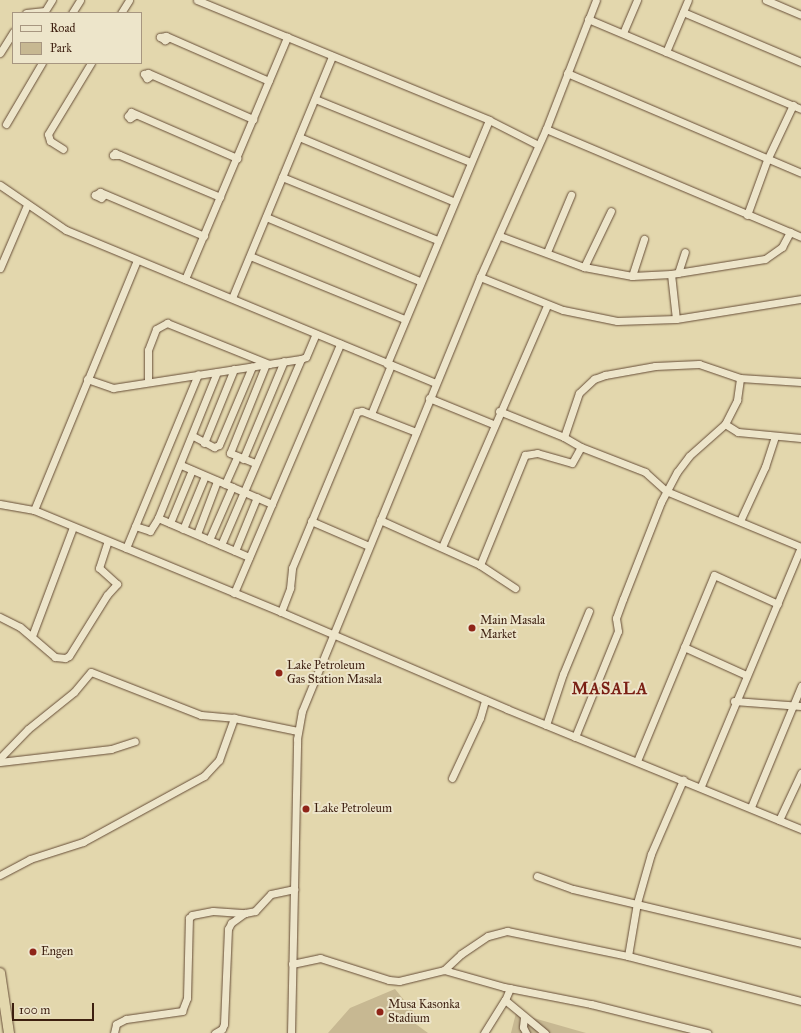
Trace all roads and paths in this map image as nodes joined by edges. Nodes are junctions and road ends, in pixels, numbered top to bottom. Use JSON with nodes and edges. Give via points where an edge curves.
{"nodes":[{"id":1,"x":52,"y":0,"type":"edge"},
{"id":2,"x":80,"y":0,"type":"edge"},
{"id":3,"x":129,"y":0,"type":"edge"},
{"id":4,"x":197,"y":0,"type":"edge"},
{"id":5,"x":596,"y":0,"type":"edge"},
{"id":6,"x":637,"y":0,"type":"edge"},
{"id":7,"x":688,"y":0,"type":"edge"},
{"id":8,"x":766,"y":0,"type":"edge"},
{"id":9,"x":36,"y":12,"type":"edge"},
{"id":10,"x":73,"y":12,"type":"edge"},
{"id":11,"x":122,"y":12,"type":"edge"},
{"id":12,"x":683,"y":12,"type":"junction"},
{"id":13,"x":801,"y":15,"type":"edge"},
{"id":14,"x":588,"y":19,"type":"junction"},
{"id":15,"x":623,"y":33,"type":"junction"},
{"id":16,"x":12,"y":34,"type":"edge"},
{"id":17,"x":287,"y":37,"type":"junction"},
{"id":18,"x":168,"y":38,"type":"dead end"},
{"id":19,"x":666,"y":52,"type":"junction"},
{"id":20,"x":0,"y":53,"type":"edge"},
{"id":21,"x":332,"y":56,"type":"junction"},
{"id":22,"x":801,"y":62,"type":"edge"},
{"id":23,"x":41,"y":64,"type":"edge"},
{"id":24,"x":90,"y":64,"type":"edge"},
{"id":25,"x":567,"y":73,"type":"junction"},
{"id":26,"x":150,"y":76,"type":"dead end"},
{"id":27,"x":269,"y":81,"type":"junction"},
{"id":28,"x":315,"y":99,"type":"junction"},
{"id":29,"x":793,"y":105,"type":"junction"},
{"id":30,"x":801,"y":109,"type":"edge"},
{"id":31,"x":134,"y":115,"type":"dead end"},
{"id":32,"x":253,"y":119,"type":"junction"},
{"id":33,"x":489,"y":120,"type":"junction"},
{"id":34,"x":6,"y":124,"type":"dead end"},
{"id":35,"x":546,"y":129,"type":"junction"},
{"id":36,"x":299,"y":137,"type":"junction"},
{"id":37,"x":538,"y":145,"type":"junction"},
{"id":38,"x":63,"y":149,"type":"dead end"},
{"id":39,"x":118,"y":155,"type":"dead end"},
{"id":40,"x":237,"y":158,"type":"junction"},
{"id":41,"x":767,"y":160,"type":"junction"},
{"id":42,"x":470,"y":162,"type":"junction"},
{"id":43,"x":801,"y":174,"type":"edge"},
{"id":44,"x":282,"y":177,"type":"junction"},
{"id":45,"x":0,"y":185,"type":"edge"},
{"id":46,"x":104,"y":195,"type":"dead end"},
{"id":47,"x":571,"y":195,"type":"dead end"},
{"id":48,"x":220,"y":197,"type":"junction"},
{"id":49,"x":453,"y":201,"type":"junction"},
{"id":50,"x":27,"y":205,"type":"junction"},
{"id":51,"x":611,"y":211,"type":"dead end"},
{"id":52,"x":747,"y":215,"type":"junction"},
{"id":53,"x":266,"y":216,"type":"junction"},
{"id":54,"x":790,"y":232,"type":"junction"},
{"id":55,"x":204,"y":236,"type":"junction"},
{"id":56,"x":500,"y":236,"type":"junction"},
{"id":57,"x":801,"y":237,"type":"edge"},
{"id":58,"x":644,"y":239,"type":"dead end"},
{"id":59,"x":437,"y":240,"type":"junction"},
{"id":60,"x":547,"y":252,"type":"junction"},
{"id":61,"x":685,"y":252,"type":"dead end"},
{"id":62,"x":250,"y":256,"type":"junction"},
{"id":63,"x":137,"y":260,"type":"junction"},
{"id":64,"x":584,"y":267,"type":"junction"},
{"id":65,"x":0,"y":268,"type":"edge"},
{"id":66,"x":674,"y":274,"type":"junction"},
{"id":67,"x":632,"y":276,"type":"junction"},
{"id":68,"x":480,"y":277,"type":"junction"},
{"id":69,"x":185,"y":280,"type":"junction"},
{"id":70,"x":420,"y":281,"type":"junction"},
{"id":71,"x":232,"y":298,"type":"junction"},
{"id":72,"x":801,"y":299,"type":"edge"},
{"id":73,"x":547,"y":305,"type":"junction"},
{"id":74,"x":404,"y":319,"type":"junction"},
{"id":75,"x":676,"y":319,"type":"junction"},
{"id":76,"x":316,"y":334,"type":"junction"},
{"id":77,"x":340,"y":344,"type":"junction"},
{"id":78,"x":301,"y":359,"type":"junction"},
{"id":79,"x":284,"y":361,"type":"junction"},
{"id":80,"x":268,"y":364,"type":"junction"},
{"id":81,"x":389,"y":364,"type":"junction"},
{"id":82,"x":252,"y":367,"type":"junction"},
{"id":83,"x":234,"y":369,"type":"junction"},
{"id":84,"x":218,"y":372,"type":"junction"},
{"id":85,"x":198,"y":374,"type":"junction"},
{"id":86,"x":740,"y":378,"type":"junction"},
{"id":87,"x":87,"y":379,"type":"junction"},
{"id":88,"x":148,"y":382,"type":"junction"},
{"id":89,"x":801,"y":382,"type":"edge"},
{"id":90,"x":436,"y":383,"type":"junction"},
{"id":91,"x":430,"y":398,"type":"junction"},
{"id":92,"x":499,"y":411,"type":"junction"},
{"id":93,"x":371,"y":414,"type":"junction"},
{"id":94,"x":493,"y":424,"type":"junction"},
{"id":95,"x":725,"y":424,"type":"junction"},
{"id":96,"x":416,"y":432,"type":"junction"},
{"id":97,"x":193,"y":436,"type":"junction"},
{"id":98,"x":564,"y":437,"type":"junction"},
{"id":99,"x":775,"y":437,"type":"junction"},
{"id":100,"x":801,"y":438,"type":"edge"},
{"id":101,"x":204,"y":442,"type":"junction"},
{"id":102,"x":581,"y":447,"type":"junction"},
{"id":103,"x":240,"y":458,"type":"junction"},
{"id":104,"x":255,"y":463,"type":"junction"},
{"id":105,"x":180,"y":465,"type":"junction"},
{"id":106,"x":192,"y":470,"type":"junction"},
{"id":107,"x":205,"y":476,"type":"junction"},
{"id":108,"x":217,"y":481,"type":"junction"},
{"id":109,"x":228,"y":486,"type":"junction"},
{"id":110,"x":666,"y":491,"type":"junction"},
{"id":111,"x":243,"y":492,"type":"junction"},
{"id":112,"x":257,"y":497,"type":"junction"},
{"id":113,"x":0,"y":504,"type":"edge"},
{"id":114,"x":272,"y":504,"type":"junction"},
{"id":115,"x":34,"y":510,"type":"junction"},
{"id":116,"x":158,"y":518,"type":"junction"},
{"id":117,"x":380,"y":520,"type":"junction"},
{"id":118,"x":311,"y":521,"type":"junction"},
{"id":119,"x":740,"y":521,"type":"junction"},
{"id":120,"x":170,"y":523,"type":"junction"},
{"id":121,"x":135,"y":526,"type":"junction"},
{"id":122,"x":73,"y":527,"type":"junction"},
{"id":123,"x":183,"y":529,"type":"junction"},
{"id":124,"x":197,"y":534,"type":"junction"},
{"id":125,"x":209,"y":540,"type":"junction"},
{"id":126,"x":108,"y":541,"type":"junction"},
{"id":127,"x":221,"y":545,"type":"junction"},
{"id":128,"x":369,"y":546,"type":"junction"},
{"id":129,"x":442,"y":547,"type":"junction"},
{"id":130,"x":801,"y":547,"type":"edge"},
{"id":131,"x":126,"y":548,"type":"junction"},
{"id":132,"x":236,"y":551,"type":"junction"},
{"id":133,"x":249,"y":557,"type":"junction"},
{"id":134,"x":480,"y":565,"type":"junction"},
{"id":135,"x":515,"y":588,"type":"dead end"},
{"id":136,"x":234,"y":592,"type":"junction"},
{"id":137,"x":778,"y":604,"type":"junction"},
{"id":138,"x":589,"y":611,"type":"dead end"},
{"id":139,"x":281,"y":612,"type":"junction"},
{"id":140,"x":0,"y":618,"type":"edge"},
{"id":141,"x":333,"y":635,"type":"junction"},
{"id":142,"x":32,"y":636,"type":"junction"},
{"id":143,"x":684,"y":647,"type":"junction"},
{"id":144,"x":746,"y":675,"type":"junction"},
{"id":145,"x":801,"y":686,"type":"edge"},
{"id":146,"x":485,"y":700,"type":"junction"},
{"id":147,"x":734,"y":701,"type":"junction"},
{"id":148,"x":797,"y":705,"type":"edge"},
{"id":149,"x":234,"y":718,"type":"junction"},
{"id":150,"x":546,"y":725,"type":"junction"},
{"id":151,"x":298,"y":732,"type":"junction"},
{"id":152,"x":575,"y":737,"type":"junction"},
{"id":153,"x":135,"y":741,"type":"dead end"},
{"id":154,"x":0,"y":758,"type":"edge"},
{"id":155,"x":637,"y":761,"type":"junction"},
{"id":156,"x":0,"y":762,"type":"edge"},
{"id":157,"x":801,"y":773,"type":"edge"},
{"id":158,"x":452,"y":778,"type":"dead end"},
{"id":159,"x":683,"y":780,"type":"junction"},
{"id":160,"x":701,"y":786,"type":"junction"},
{"id":161,"x":751,"y":807,"type":"junction"},
{"id":162,"x":779,"y":820,"type":"junction"},
{"id":163,"x":801,"y":829,"type":"edge"},
{"id":164,"x":0,"y":875,"type":"edge"},
{"id":165,"x":537,"y":876,"type":"dead end"},
{"id":166,"x":294,"y":889,"type":"junction"},
{"id":167,"x":637,"y":903,"type":"junction"},
{"id":168,"x":244,"y":913,"type":"junction"},
{"id":169,"x":801,"y":944,"type":"edge"},
{"id":170,"x":628,"y":956,"type":"junction"},
{"id":171,"x":292,"y":964,"type":"junction"},
{"id":172,"x":444,"y":970,"type":"junction"},
{"id":173,"x":0,"y":973,"type":"edge"},
{"id":174,"x":510,"y":988,"type":"junction"},
{"id":175,"x":505,"y":1000,"type":"junction"},
{"id":176,"x":801,"y":1001,"type":"edge"},
{"id":177,"x":524,"y":1017,"type":"junction"},
{"id":178,"x":9,"y":1033,"type":"edge"},
{"id":179,"x":114,"y":1033,"type":"edge"},
{"id":180,"x":215,"y":1033,"type":"edge"},
{"id":181,"x":291,"y":1033,"type":"edge"},
{"id":182,"x":484,"y":1033,"type":"edge"},
{"id":183,"x":526,"y":1033,"type":"edge"},
{"id":184,"x":545,"y":1033,"type":"edge"},
{"id":185,"x":707,"y":1033,"type":"edge"}],
"edges":[{"from":1,"to":9,"type":"street","via":[[45,11]]},
{"from":2,"to":10,"type":"street"},
{"from":3,"to":11,"type":"street"},
{"from":4,"to":17,"type":"street"},
{"from":5,"to":14,"type":"street"},
{"from":6,"to":15,"type":"street"},
{"from":7,"to":12,"type":"street"},
{"from":8,"to":13,"type":"street"},
{"from":12,"to":19,"type":"street"},
{"from":12,"to":22,"type":"street"},
{"from":14,"to":15,"type":"street"},
{"from":14,"to":25,"type":"street"},
{"from":15,"to":19,"type":"street"},
{"from":16,"to":20,"type":"street"},
{"from":17,"to":21,"type":"street"},
{"from":17,"to":27,"type":"street"},
{"from":18,"to":27,"type":"street"},
{"from":19,"to":29,"type":"street"},
{"from":21,"to":28,"type":"street"},
{"from":21,"to":33,"type":"street"},
{"from":23,"to":34,"type":"street"},
{"from":24,"to":38,"type":"street","via":[[48,134],[50,140]]},
{"from":25,"to":35,"type":"street"},
{"from":25,"to":41,"type":"street"},
{"from":26,"to":32,"type":"street"},
{"from":27,"to":32,"type":"street"},
{"from":28,"to":36,"type":"street"},
{"from":28,"to":42,"type":"street"},
{"from":29,"to":30,"type":"street"},
{"from":29,"to":41,"type":"street"},
{"from":31,"to":40,"type":"street"},
{"from":32,"to":40,"type":"street"},
{"from":33,"to":37,"type":"street"},
{"from":33,"to":42,"type":"street"},
{"from":35,"to":37,"type":"street"},
{"from":35,"to":52,"type":"street"},
{"from":36,"to":44,"type":"street"},
{"from":36,"to":49,"type":"street"},
{"from":37,"to":56,"type":"street"},
{"from":39,"to":48,"type":"street"},
{"from":40,"to":48,"type":"street"},
{"from":41,"to":43,"type":"street"},
{"from":41,"to":52,"type":"street"},
{"from":42,"to":49,"type":"street"},
{"from":44,"to":53,"type":"street"},
{"from":44,"to":59,"type":"street"},
{"from":45,"to":50,"type":"street"},
{"from":46,"to":55,"type":"street"},
{"from":47,"to":60,"type":"street"},
{"from":48,"to":55,"type":"street"},
{"from":49,"to":59,"type":"street"},
{"from":50,"to":63,"type":"street","via":[[66,230]]},
{"from":50,"to":65,"type":"street"},
{"from":51,"to":64,"type":"street"},
{"from":52,"to":54,"type":"street"},
{"from":53,"to":62,"type":"street"},
{"from":53,"to":70,"type":"street"},
{"from":54,"to":57,"type":"street"},
{"from":54,"to":66,"type":"street","via":[[782,247],[765,259]]},
{"from":55,"to":69,"type":"street"},
{"from":56,"to":60,"type":"street"},
{"from":56,"to":68,"type":"street"},
{"from":58,"to":67,"type":"street"},
{"from":59,"to":70,"type":"street"},
{"from":60,"to":64,"type":"street"},
{"from":61,"to":66,"type":"street"},
{"from":62,"to":71,"type":"street"},
{"from":62,"to":74,"type":"street"},
{"from":63,"to":69,"type":"street"},
{"from":63,"to":87,"type":"street"},
{"from":64,"to":67,"type":"street"},
{"from":66,"to":67,"type":"street"},
{"from":66,"to":75,"type":"street"},
{"from":68,"to":73,"type":"street"},
{"from":68,"to":90,"type":"street"},
{"from":69,"to":71,"type":"street"},
{"from":70,"to":74,"type":"street"},
{"from":71,"to":76,"type":"street"},
{"from":72,"to":75,"type":"street"},
{"from":73,"to":75,"type":"street","via":[[577,314],[617,321]]},
{"from":73,"to":92,"type":"street"},
{"from":74,"to":81,"type":"street"},
{"from":76,"to":77,"type":"street"},
{"from":76,"to":78,"type":"street","via":[[308,354]]},
{"from":77,"to":81,"type":"street"},
{"from":77,"to":114,"type":"street"},
{"from":78,"to":79,"type":"street"},
{"from":78,"to":104,"type":"street"},
{"from":79,"to":80,"type":"street"},
{"from":79,"to":103,"type":"street"},
{"from":80,"to":82,"type":"street"},
{"from":80,"to":88,"type":"street","via":[[167,323],[156,329],[148,350]]},
{"from":80,"to":103,"type":"street","via":[[230,451]]},
{"from":81,"to":90,"type":"street"},
{"from":81,"to":93,"type":"street"},
{"from":82,"to":83,"type":"street"},
{"from":82,"to":101,"type":"street","via":[[219,445]]},
{"from":83,"to":84,"type":"street"},
{"from":83,"to":101,"type":"street"},
{"from":84,"to":85,"type":"street"},
{"from":84,"to":97,"type":"street"},
{"from":85,"to":88,"type":"street"},
{"from":85,"to":121,"type":"street"},
{"from":86,"to":89,"type":"street"},
{"from":86,"to":95,"type":"street","via":[[737,400]]},
{"from":86,"to":98,"type":"street","via":[[698,364],[655,366],[605,374],[584,385]]},
{"from":87,"to":88,"type":"street","via":[[113,388]]},
{"from":87,"to":115,"type":"street"},
{"from":90,"to":91,"type":"street"},
{"from":91,"to":94,"type":"street"},
{"from":91,"to":96,"type":"street"},
{"from":92,"to":94,"type":"street"},
{"from":92,"to":98,"type":"street"},
{"from":93,"to":96,"type":"street"},
{"from":93,"to":118,"type":"street","via":[[360,411],[356,415]]},
{"from":94,"to":129,"type":"street"},
{"from":95,"to":99,"type":"street","via":[[738,432]]},
{"from":95,"to":110,"type":"street","via":[[689,456]]},
{"from":96,"to":117,"type":"street"},
{"from":97,"to":101,"type":"street"},
{"from":97,"to":105,"type":"street"},
{"from":98,"to":102,"type":"street"},
{"from":99,"to":100,"type":"street"},
{"from":99,"to":119,"type":"street","via":[[765,467]]},
{"from":102,"to":110,"type":"street","via":[[645,472]]},
{"from":102,"to":134,"type":"street","via":[[572,463],[537,454],[525,455]]},
{"from":103,"to":104,"type":"street"},
{"from":103,"to":109,"type":"street"},
{"from":104,"to":111,"type":"street"},
{"from":105,"to":106,"type":"street"},
{"from":105,"to":116,"type":"street"},
{"from":106,"to":107,"type":"street"},
{"from":106,"to":120,"type":"street"},
{"from":107,"to":108,"type":"street"},
{"from":107,"to":123,"type":"street"},
{"from":108,"to":109,"type":"street"},
{"from":108,"to":124,"type":"street"},
{"from":109,"to":111,"type":"street"},
{"from":109,"to":125,"type":"street"},
{"from":110,"to":119,"type":"street"},
{"from":110,"to":152,"type":"street","via":[[616,618],[618,631]]},
{"from":111,"to":112,"type":"street"},
{"from":111,"to":127,"type":"street"},
{"from":112,"to":114,"type":"street"},
{"from":112,"to":132,"type":"street"},
{"from":113,"to":115,"type":"street"},
{"from":114,"to":133,"type":"street"},
{"from":115,"to":122,"type":"street"},
{"from":116,"to":120,"type":"street"},
{"from":116,"to":121,"type":"street","via":[[150,531]]},
{"from":117,"to":128,"type":"street"},
{"from":117,"to":129,"type":"street"},
{"from":118,"to":128,"type":"street"},
{"from":118,"to":139,"type":"street","via":[[292,568],[290,588]]},
{"from":119,"to":130,"type":"street"},
{"from":120,"to":123,"type":"street"},
{"from":121,"to":131,"type":"street"},
{"from":122,"to":126,"type":"street"},
{"from":122,"to":142,"type":"street"},
{"from":123,"to":124,"type":"street"},
{"from":124,"to":125,"type":"street"},
{"from":125,"to":127,"type":"street"},
{"from":126,"to":131,"type":"street"},
{"from":126,"to":142,"type":"street","via":[[99,568],[117,584],[107,595],[69,656],[55,657]]},
{"from":127,"to":132,"type":"street"},
{"from":128,"to":141,"type":"street"},
{"from":129,"to":134,"type":"street"},
{"from":130,"to":137,"type":"street"},
{"from":131,"to":136,"type":"street"},
{"from":132,"to":133,"type":"street"},
{"from":133,"to":136,"type":"street"},
{"from":134,"to":135,"type":"street"},
{"from":136,"to":139,"type":"street"},
{"from":137,"to":143,"type":"street","via":[[714,575]]},
{"from":137,"to":144,"type":"street"},
{"from":138,"to":150,"type":"street","via":[[563,674]]},
{"from":139,"to":141,"type":"street"},
{"from":140,"to":142,"type":"street"},
{"from":141,"to":146,"type":"street"},
{"from":141,"to":151,"type":"street","via":[[302,711]]},
{"from":143,"to":144,"type":"street"},
{"from":143,"to":155,"type":"street"},
{"from":144,"to":147,"type":"street"},
{"from":145,"to":148,"type":"street"},
{"from":146,"to":150,"type":"street"},
{"from":146,"to":158,"type":"street","via":[[480,718]]},
{"from":147,"to":148,"type":"street"},
{"from":147,"to":160,"type":"street"},
{"from":148,"to":161,"type":"street"},
{"from":149,"to":151,"type":"street"},
{"from":149,"to":154,"type":"street","via":[[202,715],[91,672],[74,692],[28,729]]},
{"from":149,"to":164,"type":"street","via":[[219,760],[204,776],[83,842],[30,859]]},
{"from":150,"to":152,"type":"street"},
{"from":151,"to":166,"type":"street"},
{"from":152,"to":155,"type":"street"},
{"from":153,"to":156,"type":"street","via":[[111,749]]},
{"from":155,"to":159,"type":"street"},
{"from":157,"to":162,"type":"street"},
{"from":159,"to":160,"type":"street"},
{"from":159,"to":167,"type":"street","via":[[661,826]]},
{"from":160,"to":161,"type":"street"},
{"from":161,"to":162,"type":"street"},
{"from":162,"to":163,"type":"street"},
{"from":165,"to":167,"type":"street","via":[[573,888]]},
{"from":166,"to":168,"type":"street","via":[[271,894],[255,911]]},
{"from":166,"to":171,"type":"street"},
{"from":167,"to":169,"type":"street"},
{"from":167,"to":170,"type":"street"},
{"from":168,"to":179,"type":"street","via":[[213,912],[192,915],[189,918],[187,998],[182,1011],[126,1019],[116,1024]]},
{"from":168,"to":180,"type":"street","via":[[231,923],[228,929],[224,1024],[222,1029]]},
{"from":170,"to":172,"type":"street","via":[[503,932],[488,936],[461,954]]},
{"from":170,"to":176,"type":"street"},
{"from":171,"to":172,"type":"street","via":[[320,958],[389,980],[400,981]]},
{"from":171,"to":181,"type":"street"},
{"from":172,"to":174,"type":"street"},
{"from":173,"to":178,"type":"highway"},
{"from":174,"to":175,"type":"street"},
{"from":174,"to":185,"type":"street"},
{"from":175,"to":177,"type":"street"},
{"from":175,"to":182,"type":"street"},
{"from":177,"to":183,"type":"street","via":[[523,1027]]},
{"from":177,"to":184,"type":"street"}]}
